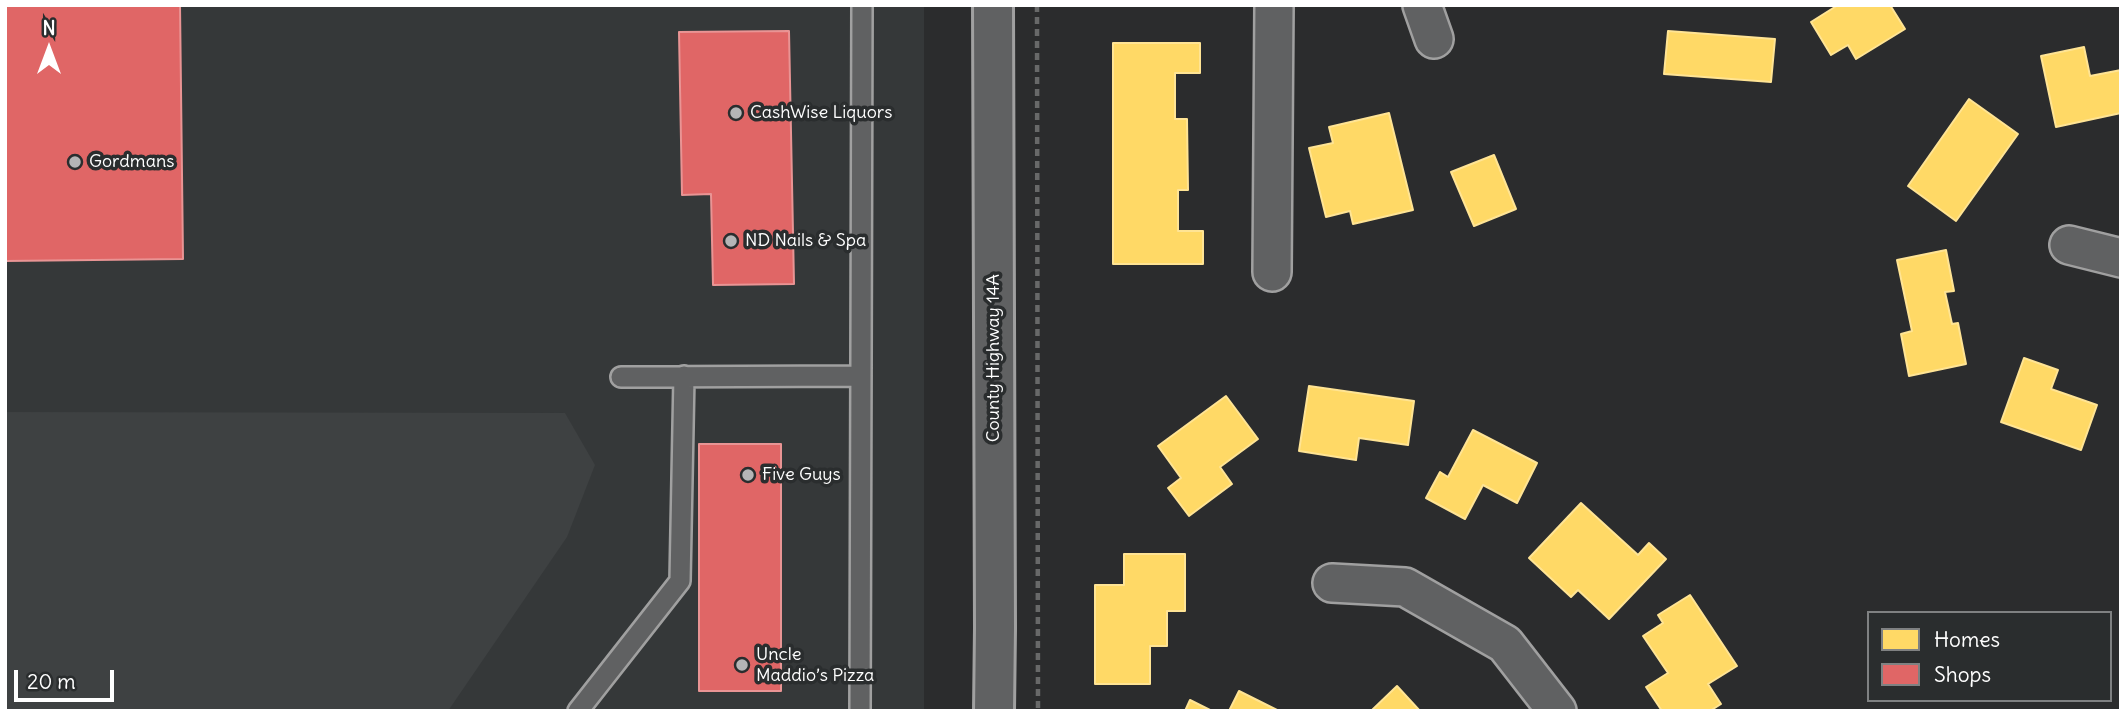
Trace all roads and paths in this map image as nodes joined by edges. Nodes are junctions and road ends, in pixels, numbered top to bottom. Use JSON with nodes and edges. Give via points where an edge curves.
{"nodes":[{"id":1,"x":862,"y":5,"type":"edge"},
{"id":2,"x":993,"y":5,"type":"edge"},
{"id":3,"x":1037,"y":5,"type":"edge"},
{"id":4,"x":1274,"y":5,"type":"edge"},
{"id":5,"x":1422,"y":5,"type":"edge"},
{"id":6,"x":1434,"y":39,"type":"dead end"},
{"id":7,"x":2069,"y":245,"type":"dead end"},
{"id":8,"x":2121,"y":258,"type":"edge"},
{"id":9,"x":1272,"y":272,"type":"dead end"},
{"id":10,"x":684,"y":376,"type":"junction"},
{"id":11,"x":861,"y":376,"type":"junction"},
{"id":12,"x":621,"y":377,"type":"dead end"},
{"id":13,"x":1332,"y":583,"type":"dead end"},
{"id":14,"x":578,"y":711,"type":"edge"},
{"id":15,"x":860,"y":711,"type":"edge"},
{"id":16,"x":993,"y":711,"type":"edge"},
{"id":17,"x":1038,"y":711,"type":"edge"},
{"id":18,"x":1557,"y":711,"type":"edge"}],
"edges":[{"from":1,"to":11,"type":"lane"},
{"from":2,"to":16,"type":"main road","name":"County Highway 14A"},
{"from":3,"to":17,"type":"path"},
{"from":4,"to":9,"type":"street"},
{"from":5,"to":6,"type":"street"},
{"from":7,"to":8,"type":"street"},
{"from":10,"to":11,"type":"lane"},
{"from":10,"to":12,"type":"lane"},
{"from":10,"to":14,"type":"lane","via":[[680,581]]},
{"from":11,"to":15,"type":"lane"},
{"from":13,"to":18,"type":"street","via":[[1405,587],[1505,644]]}]}
